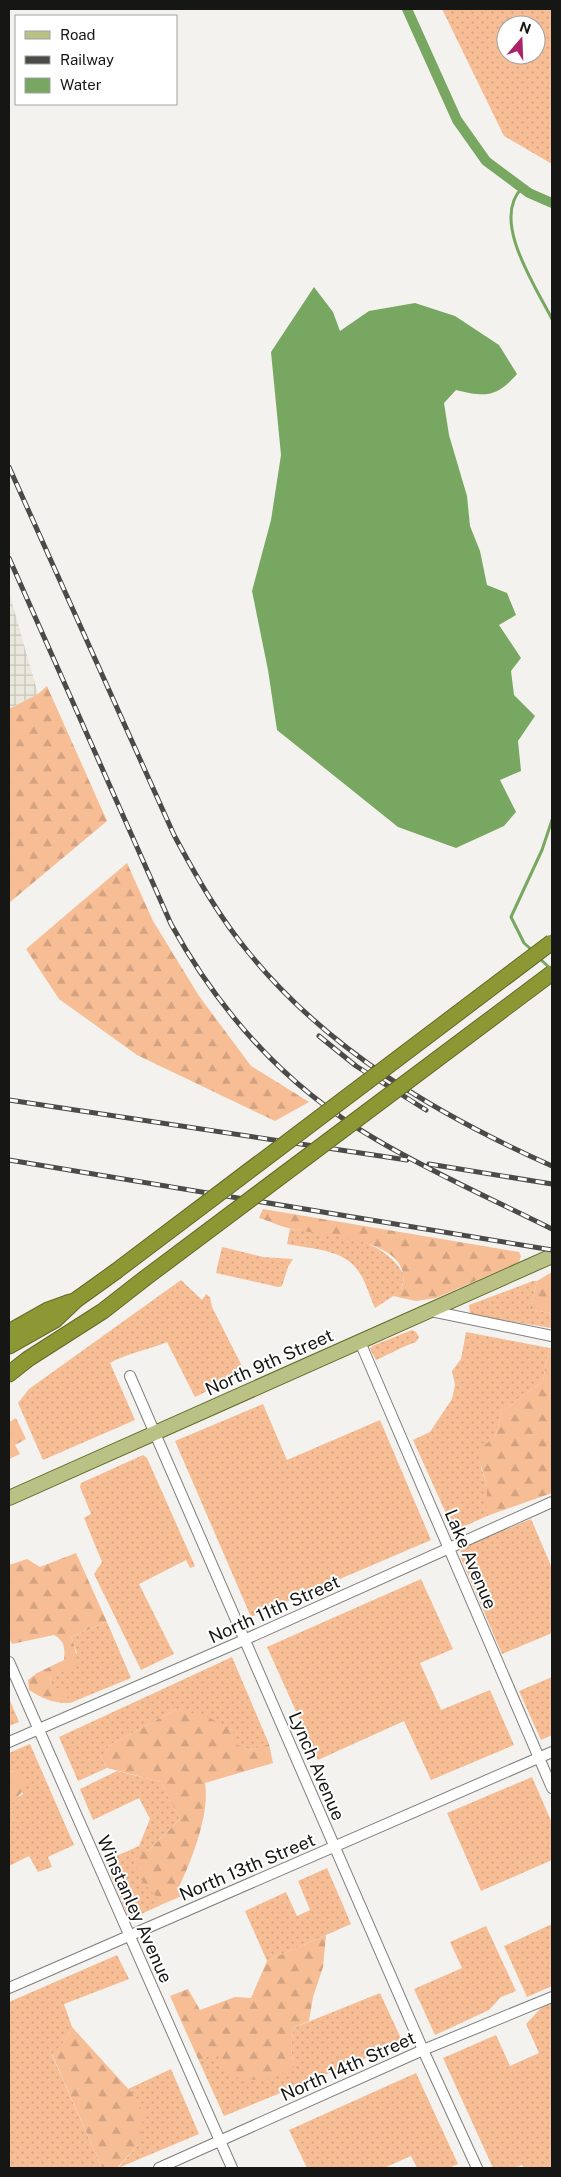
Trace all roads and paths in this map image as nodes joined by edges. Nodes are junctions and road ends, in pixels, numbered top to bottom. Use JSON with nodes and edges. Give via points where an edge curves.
{"nodes":[{"id":1,"x":552,"y":942,"type":"edge"},
{"id":2,"x":552,"y":973,"type":"edge"},
{"id":3,"x":552,"y":1256,"type":"edge"},
{"id":4,"x":76,"y":1300,"type":"junction"},
{"id":5,"x":431,"y":1311,"type":"junction"},
{"id":6,"x":9,"y":1332,"type":"edge"},
{"id":7,"x":552,"y":1336,"type":"edge"},
{"id":8,"x":360,"y":1342,"type":"junction"},
{"id":9,"x":9,"y":1346,"type":"edge"},
{"id":10,"x":28,"y":1359,"type":"junction"},
{"id":11,"x":9,"y":1366,"type":"edge"},
{"id":12,"x":9,"y":1374,"type":"edge"},
{"id":13,"x":130,"y":1376,"type":"dead end"},
{"id":14,"x":155,"y":1434,"type":"junction"},
{"id":15,"x":9,"y":1498,"type":"edge"},
{"id":16,"x":552,"y":1502,"type":"edge"},
{"id":17,"x":449,"y":1549,"type":"junction"},
{"id":18,"x":244,"y":1640,"type":"junction"},
{"id":19,"x":9,"y":1662,"type":"edge"},
{"id":20,"x":38,"y":1730,"type":"junction"},
{"id":21,"x":9,"y":1742,"type":"edge"},
{"id":22,"x":552,"y":1752,"type":"edge"},
{"id":23,"x":539,"y":1758,"type":"junction"},
{"id":24,"x":552,"y":1788,"type":"edge"},
{"id":25,"x":334,"y":1848,"type":"junction"},
{"id":26,"x":128,"y":1934,"type":"junction"},
{"id":27,"x":9,"y":1988,"type":"edge"},
{"id":28,"x":552,"y":1997,"type":"edge"},
{"id":29,"x":423,"y":2050,"type":"junction"},
{"id":30,"x":221,"y":2141,"type":"junction"},
{"id":31,"x":159,"y":2168,"type":"edge"},
{"id":32,"x":232,"y":2168,"type":"edge"},
{"id":33,"x":477,"y":2168,"type":"edge"}],
"edges":[{"from":1,"to":4,"type":"highway","bridge":true},
{"from":2,"to":10,"type":"highway","bridge":true,"via":[[103,1311]]},
{"from":3,"to":5,"type":"main road","name":"North 9th Street"},
{"from":4,"to":6,"type":"highway","via":[[48,1310]]},
{"from":4,"to":9,"type":"highway","via":[[55,1320]]},
{"from":5,"to":7,"type":"street"},
{"from":5,"to":8,"type":"main road","name":"North 9th Street"},
{"from":8,"to":14,"type":"main road","name":"North 9th Street"},
{"from":8,"to":17,"type":"street","name":"Lake Avenue"},
{"from":10,"to":11,"type":"highway"},
{"from":10,"to":12,"type":"highway"},
{"from":13,"to":14,"type":"street","name":"Lynch Avenue"},
{"from":14,"to":15,"type":"main road","name":"North 9th Street"},
{"from":14,"to":18,"type":"street","name":"Lynch Avenue"},
{"from":16,"to":17,"type":"street","name":"North 11th Street"},
{"from":17,"to":18,"type":"street","name":"North 11th Street"},
{"from":17,"to":23,"type":"street","name":"Lake Avenue"},
{"from":18,"to":20,"type":"street","name":"North 11th Street"},
{"from":18,"to":25,"type":"street","name":"Lynch Avenue"},
{"from":19,"to":20,"type":"street","name":"Winstanley Avenue"},
{"from":20,"to":21,"type":"street","name":"North 11th Street"},
{"from":20,"to":26,"type":"street","name":"Winstanley Avenue"},
{"from":22,"to":23,"type":"street","name":"North 13th Street"},
{"from":23,"to":24,"type":"street","name":"Lake Avenue"},
{"from":23,"to":25,"type":"street","name":"North 13th Street"},
{"from":25,"to":26,"type":"street","name":"North 13th Street"},
{"from":25,"to":29,"type":"street","name":"Lynch Avenue"},
{"from":26,"to":27,"type":"street","name":"North 13th Street"},
{"from":26,"to":30,"type":"street","name":"Winstanley Avenue"},
{"from":28,"to":29,"type":"street","name":"North 14th Street"},
{"from":29,"to":30,"type":"street","name":"North 14th Street"},
{"from":29,"to":33,"type":"street","name":"Lynch Avenue"},
{"from":30,"to":31,"type":"street","name":"North 14th Street"},
{"from":30,"to":32,"type":"street","name":"Winstanley Avenue"}]}
